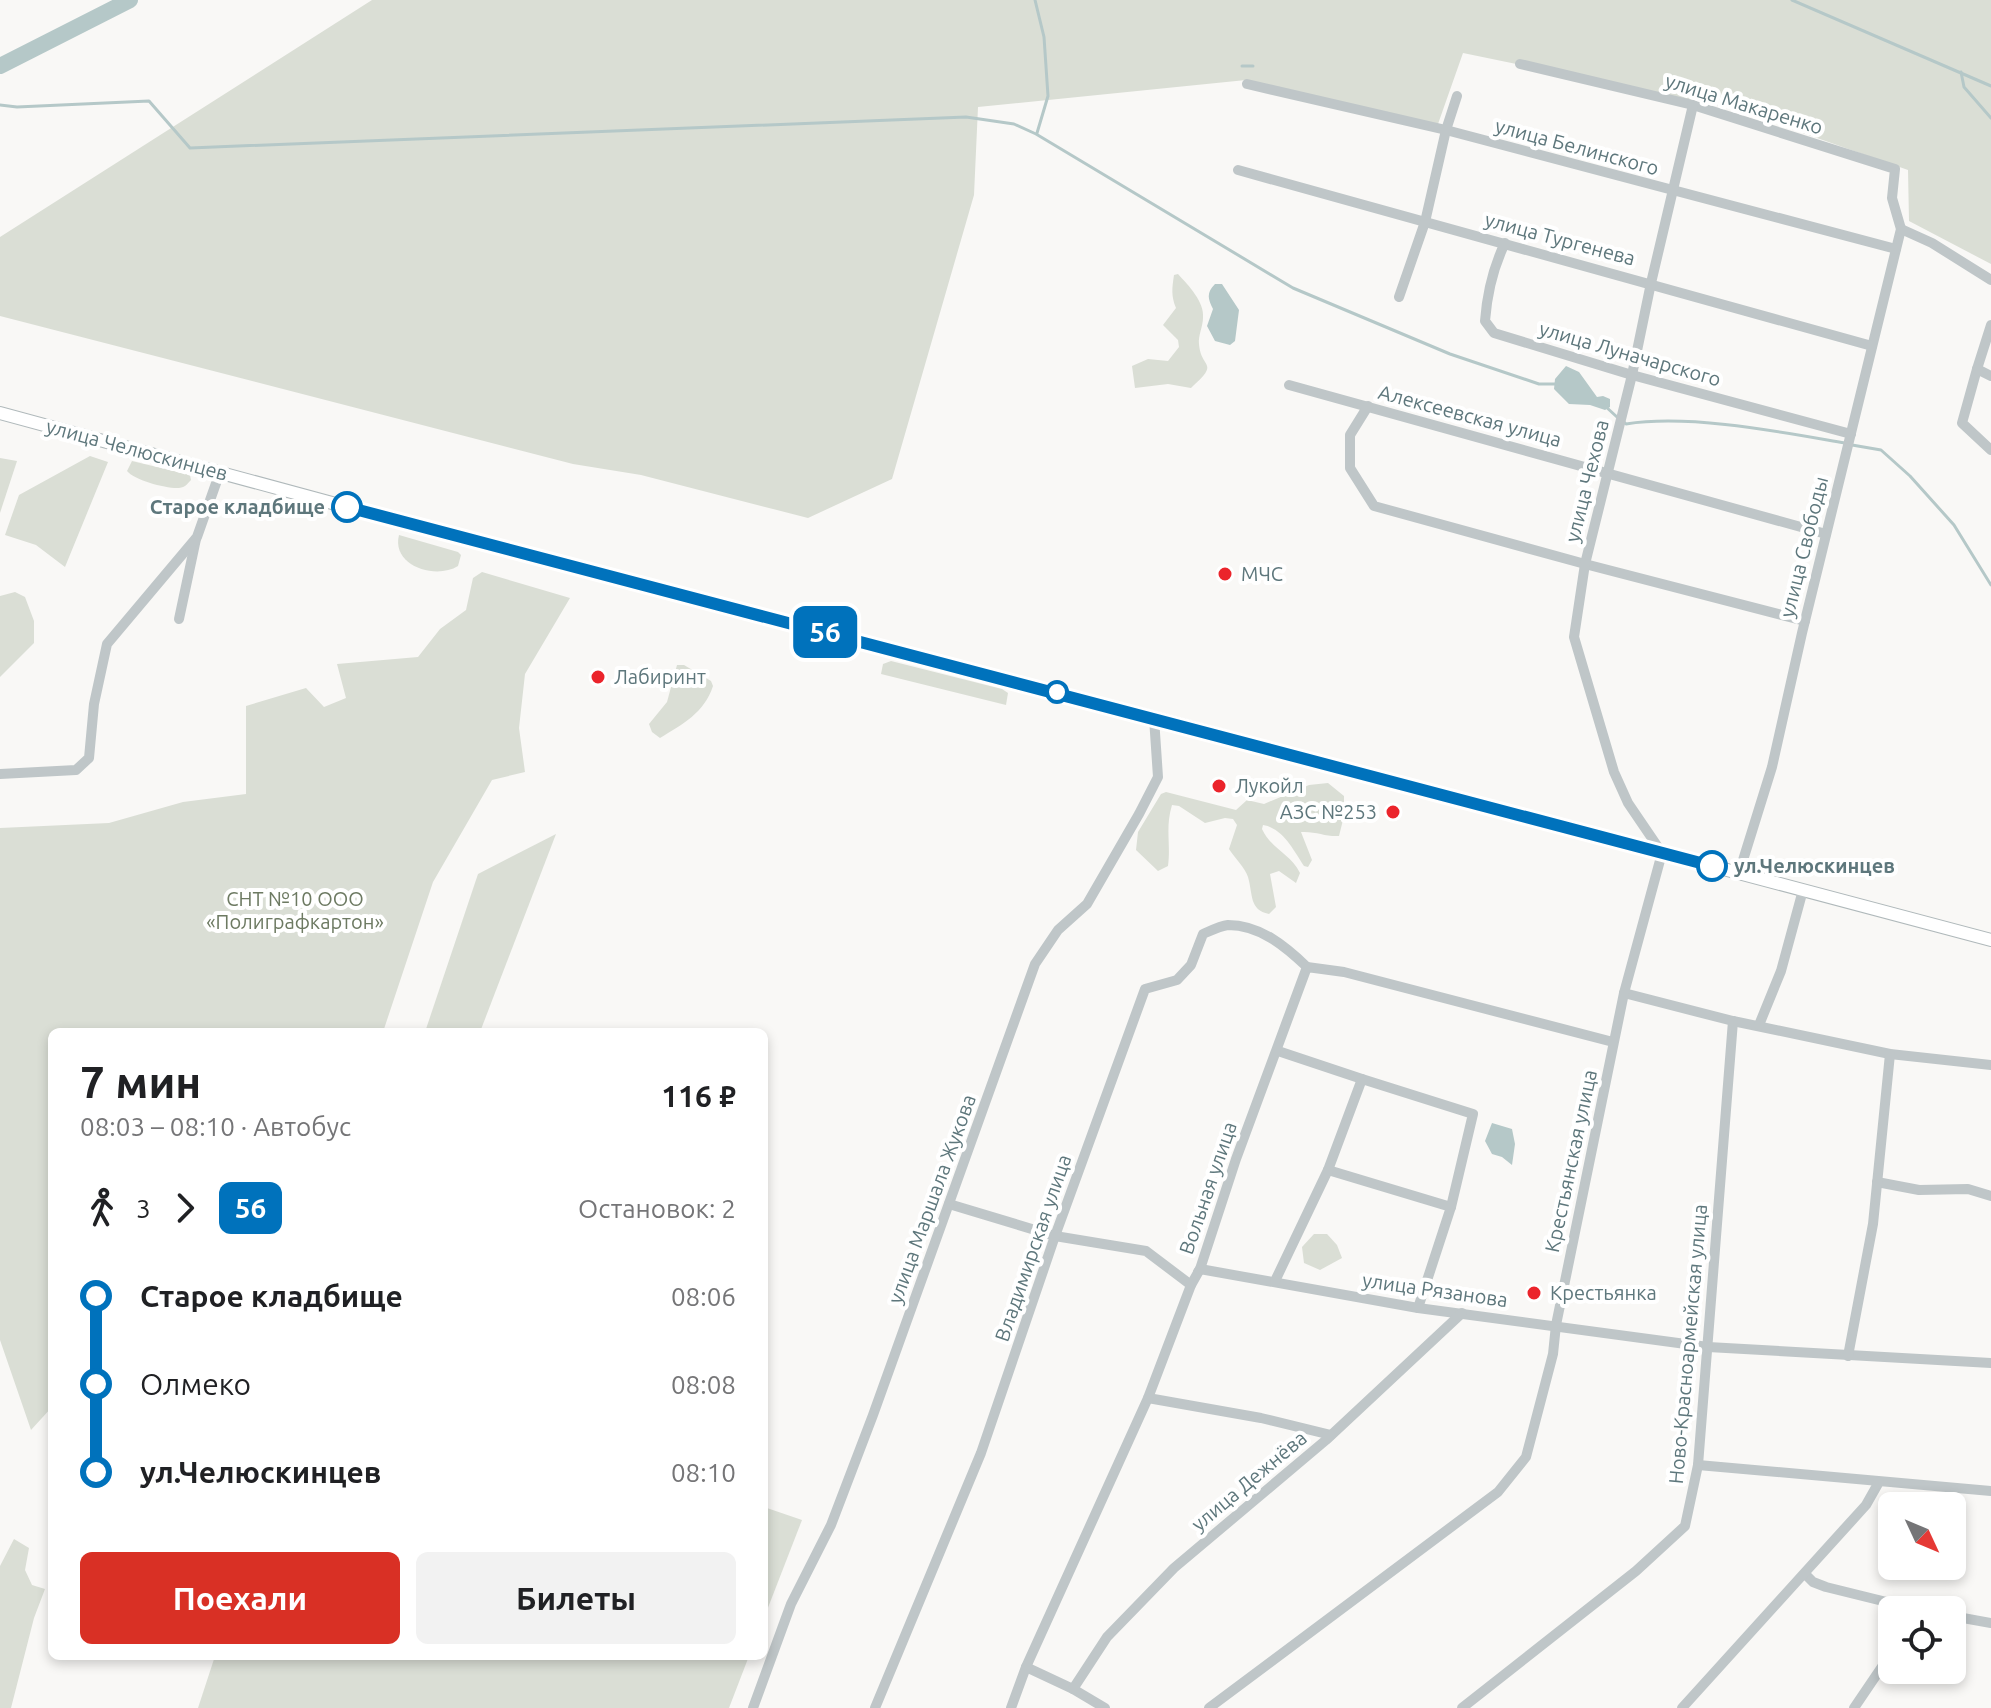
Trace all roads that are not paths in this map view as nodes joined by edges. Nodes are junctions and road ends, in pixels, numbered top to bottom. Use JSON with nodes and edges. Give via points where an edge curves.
{"nodes":[{"id":1,"x":1520,"y":64,"type":"dead end"},
{"id":2,"x":1247,"y":84,"type":"dead end"},
{"id":3,"x":1457,"y":96,"type":"dead end"},
{"id":4,"x":1693,"y":105,"type":"junction"},
{"id":5,"x":1446,"y":130,"type":"junction"},
{"id":6,"x":1238,"y":170,"type":"dead end"},
{"id":7,"x":1672,"y":191,"type":"junction"},
{"id":8,"x":1425,"y":222,"type":"junction"},
{"id":9,"x":1901,"y":229,"type":"junction"},
{"id":10,"x":1505,"y":243,"type":"junction"},
{"id":11,"x":1896,"y":249,"type":"junction"},
{"id":12,"x":1991,"y":280,"type":"edge"},
{"id":13,"x":1651,"y":283,"type":"junction"},
{"id":14,"x":1399,"y":297,"type":"dead end"},
{"id":15,"x":1991,"y":325,"type":"edge"},
{"id":16,"x":1872,"y":346,"type":"junction"},
{"id":17,"x":1977,"y":369,"type":"junction"},
{"id":18,"x":1632,"y":375,"type":"junction"},
{"id":19,"x":1991,"y":376,"type":"edge"},
{"id":20,"x":1289,"y":385,"type":"dead end"},
{"id":21,"x":1368,"y":406,"type":"junction"},
{"id":22,"x":0,"y":413,"type":"edge"},
{"id":23,"x":1851,"y":434,"type":"junction"},
{"id":24,"x":1991,"y":450,"type":"edge"},
{"id":25,"x":220,"y":472,"type":"junction"},
{"id":26,"x":1607,"y":472,"type":"junction"},
{"id":27,"x":1826,"y":534,"type":"junction"},
{"id":28,"x":197,"y":537,"type":"junction"},
{"id":29,"x":1585,"y":564,"type":"junction"},
{"id":30,"x":179,"y":619,"type":"dead end"},
{"id":31,"x":1805,"y":621,"type":"junction"},
{"id":32,"x":1154,"y":718,"type":"junction"},
{"id":33,"x":0,"y":774,"type":"edge"},
{"id":34,"x":1662,"y":853,"type":"junction"},
{"id":35,"x":1739,"y":873,"type":"junction"},
{"id":36,"x":1803,"y":890,"type":"junction"},
{"id":37,"x":1991,"y":940,"type":"edge"},
{"id":38,"x":1307,"y":967,"type":"junction"},
{"id":39,"x":1624,"y":993,"type":"junction"},
{"id":40,"x":1733,"y":1021,"type":"junction"},
{"id":41,"x":1759,"y":1025,"type":"junction"},
{"id":42,"x":1613,"y":1042,"type":"junction"},
{"id":43,"x":1278,"y":1051,"type":"junction"},
{"id":44,"x":1890,"y":1054,"type":"junction"},
{"id":45,"x":1991,"y":1065,"type":"edge"},
{"id":46,"x":1362,"y":1079,"type":"junction"},
{"id":47,"x":1328,"y":1170,"type":"junction"},
{"id":48,"x":1877,"y":1182,"type":"junction"},
{"id":49,"x":1991,"y":1196,"type":"edge"},
{"id":50,"x":949,"y":1204,"type":"junction"},
{"id":51,"x":1451,"y":1207,"type":"junction"},
{"id":52,"x":1055,"y":1236,"type":"junction"},
{"id":53,"x":1200,"y":1269,"type":"junction"},
{"id":54,"x":1275,"y":1281,"type":"junction"},
{"id":55,"x":1191,"y":1285,"type":"junction"},
{"id":56,"x":1418,"y":1308,"type":"junction"},
{"id":57,"x":1462,"y":1313,"type":"junction"},
{"id":58,"x":1556,"y":1325,"type":"junction"},
{"id":59,"x":1708,"y":1347,"type":"junction"},
{"id":60,"x":1848,"y":1356,"type":"junction"},
{"id":61,"x":1991,"y":1363,"type":"edge"},
{"id":62,"x":1148,"y":1398,"type":"junction"},
{"id":63,"x":1331,"y":1435,"type":"junction"},
{"id":64,"x":1698,"y":1465,"type":"junction"},
{"id":65,"x":1879,"y":1482,"type":"junction"},
{"id":66,"x":1991,"y":1491,"type":"edge"},
{"id":67,"x":1805,"y":1574,"type":"junction"},
{"id":68,"x":1878,"y":1600,"type":"edge"},
{"id":69,"x":1966,"y":1619,"type":"edge"},
{"id":70,"x":1991,"y":1623,"type":"edge"},
{"id":71,"x":1026,"y":1667,"type":"junction"},
{"id":72,"x":1878,"y":1673,"type":"edge"},
{"id":73,"x":1073,"y":1689,"type":"junction"},
{"id":74,"x":753,"y":1708,"type":"edge"},
{"id":75,"x":875,"y":1708,"type":"edge"},
{"id":76,"x":1011,"y":1708,"type":"edge"},
{"id":77,"x":1105,"y":1708,"type":"edge"},
{"id":78,"x":1209,"y":1708,"type":"edge"},
{"id":79,"x":1462,"y":1708,"type":"edge"},
{"id":80,"x":1682,"y":1708,"type":"edge"},
{"id":81,"x":1854,"y":1708,"type":"edge"}],
"edges":[{"from":1,"to":4,"type":"street","name":"улица Макаренко"},
{"from":2,"to":5,"type":"street","name":"улица Белинского"},
{"from":3,"to":5,"type":"street"},
{"from":4,"to":7,"type":"street","name":"улица Чехова"},
{"from":4,"to":9,"type":"street","name":"улица Макаренко","via":[[1895,169],[1892,198]]},
{"from":5,"to":7,"type":"street","name":"улица Белинского"},
{"from":5,"to":8,"type":"street"},
{"from":6,"to":8,"type":"street","name":"улица Тургенева"},
{"from":7,"to":11,"type":"street","name":"улица Белинского"},
{"from":7,"to":13,"type":"street","name":"улица Чехова"},
{"from":8,"to":10,"type":"street","name":"улица Тургенева"},
{"from":8,"to":14,"type":"street"},
{"from":9,"to":11,"type":"street","name":"улица Свободы"},
{"from":9,"to":12,"type":"street"},
{"from":10,"to":13,"type":"street","name":"улица Тургенева"},
{"from":10,"to":18,"type":"street","name":"улица Луначарского","via":[[1487,299],[1487,328]]},
{"from":11,"to":16,"type":"street","name":"улица Свободы"},
{"from":13,"to":16,"type":"street","name":"улица Тургенева"},
{"from":13,"to":18,"type":"street","name":"улица Чехова"},
{"from":15,"to":17,"type":"street"},
{"from":16,"to":23,"type":"street","name":"улица Свободы"},
{"from":17,"to":19,"type":"street"},
{"from":17,"to":24,"type":"street","via":[[1962,423]]},
{"from":18,"to":23,"type":"street","name":"улица Луначарского"},
{"from":18,"to":26,"type":"street","name":"улица Чехова"},
{"from":20,"to":21,"type":"street","name":"Алексеевская улица"},
{"from":21,"to":26,"type":"street","name":"Алексеевская улица"},
{"from":21,"to":29,"type":"street","via":[[1350,435],[1350,468],[1374,506]]},
{"from":22,"to":25,"type":"main road","name":"улица Челюскинцев"},
{"from":23,"to":27,"type":"street","name":"улица Свободы"},
{"from":25,"to":28,"type":"street"},
{"from":25,"to":32,"type":"main road","name":"улица Челюскинцев"},
{"from":26,"to":27,"type":"street","name":"Алексеевская улица"},
{"from":26,"to":29,"type":"street","name":"улица Чехова"},
{"from":27,"to":31,"type":"street","name":"улица Свободы"},
{"from":28,"to":30,"type":"street"},
{"from":28,"to":33,"type":"street","via":[[107,644],[89,758],[76,770]]},
{"from":29,"to":31,"type":"street"},
{"from":29,"to":34,"type":"street","name":"улица Чехова","via":[[1574,637],[1614,772]]},
{"from":31,"to":35,"type":"street","name":"улица Свободы","via":[[1772,767]]},
{"from":32,"to":34,"type":"main road","name":"улица Челюскинцев"},
{"from":32,"to":50,"type":"street","name":"улица Маршала Жукова","via":[[1158,777],[1087,904],[1058,930],[1035,964]]},
{"from":34,"to":35,"type":"main road","name":"улица Челюскинцев"},
{"from":34,"to":39,"type":"street","name":"Крестьянская улица"},
{"from":35,"to":36,"type":"main road","name":"улица Челюскинцев"},
{"from":36,"to":37,"type":"main road","name":"улица Челюскинцев"},
{"from":36,"to":41,"type":"street","via":[[1781,971]]},
{"from":38,"to":42,"type":"street"},
{"from":38,"to":43,"type":"street","name":"Вольная улица"},
{"from":38,"to":52,"type":"street","name":"Владимирская улица","via":[[1281,943],[1252,929],[1226,925],[1203,934],[1191,965],[1177,980],[1145,989]]},
{"from":39,"to":40,"type":"street"},
{"from":39,"to":42,"type":"street","name":"Крестьянская улица"},
{"from":40,"to":41,"type":"street"},
{"from":40,"to":59,"type":"street","name":"Ново-Красноармейская улица"},
{"from":41,"to":44,"type":"street"},
{"from":42,"to":58,"type":"street","name":"Крестьянская улица"},
{"from":43,"to":46,"type":"street"},
{"from":43,"to":53,"type":"street","name":"Вольная улица"},
{"from":44,"to":45,"type":"street"},
{"from":44,"to":48,"type":"street"},
{"from":46,"to":47,"type":"street"},
{"from":46,"to":51,"type":"street","via":[[1473,1114]]},
{"from":47,"to":51,"type":"street"},
{"from":47,"to":54,"type":"street"},
{"from":48,"to":49,"type":"street","via":[[1919,1190],[1968,1189]]},
{"from":48,"to":60,"type":"street"},
{"from":50,"to":52,"type":"street"},
{"from":50,"to":74,"type":"street","name":"улица Маршала Жукова","via":[[831,1525],[791,1604]]},
{"from":51,"to":56,"type":"street"},
{"from":52,"to":55,"type":"street","via":[[1146,1251]]},
{"from":52,"to":75,"type":"street","name":"Владимирская улица","via":[[981,1453]]},
{"from":53,"to":54,"type":"street","name":"улица Рязанова"},
{"from":53,"to":55,"type":"street"},
{"from":54,"to":56,"type":"street","name":"улица Рязанова"},
{"from":55,"to":62,"type":"street","name":"Вольная улица"},
{"from":56,"to":57,"type":"street","name":"улица Рязанова"},
{"from":57,"to":58,"type":"street","name":"улица Рязанова"},
{"from":57,"to":63,"type":"street","name":"улица Дежнёва"},
{"from":58,"to":59,"type":"street","name":"улица Рязанова"},
{"from":58,"to":78,"type":"street","name":"Крестьянская улица","via":[[1526,1457],[1498,1492]]},
{"from":59,"to":60,"type":"street","name":"улица Рязанова"},
{"from":59,"to":64,"type":"street","name":"Ново-Красноармейская улица"},
{"from":60,"to":61,"type":"street","name":"улица Рязанова"},
{"from":62,"to":63,"type":"street"},
{"from":62,"to":71,"type":"street","name":"Вольная улица"},
{"from":63,"to":73,"type":"street","name":"улица Дежнёва","via":[[1174,1568],[1107,1637]]},
{"from":64,"to":65,"type":"street"},
{"from":64,"to":79,"type":"street","name":"Ново-Красноармейская улица","via":[[1685,1526]]},
{"from":65,"to":66,"type":"street"},
{"from":65,"to":67,"type":"street","via":[[1866,1505]]},
{"from":67,"to":68,"type":"street","via":[[1826,1587]]},
{"from":67,"to":80,"type":"street"},
{"from":69,"to":70,"type":"street"},
{"from":71,"to":73,"type":"street"},
{"from":71,"to":76,"type":"street","name":"Вольная улица"},
{"from":72,"to":81,"type":"street"},
{"from":73,"to":77,"type":"street"}]}
